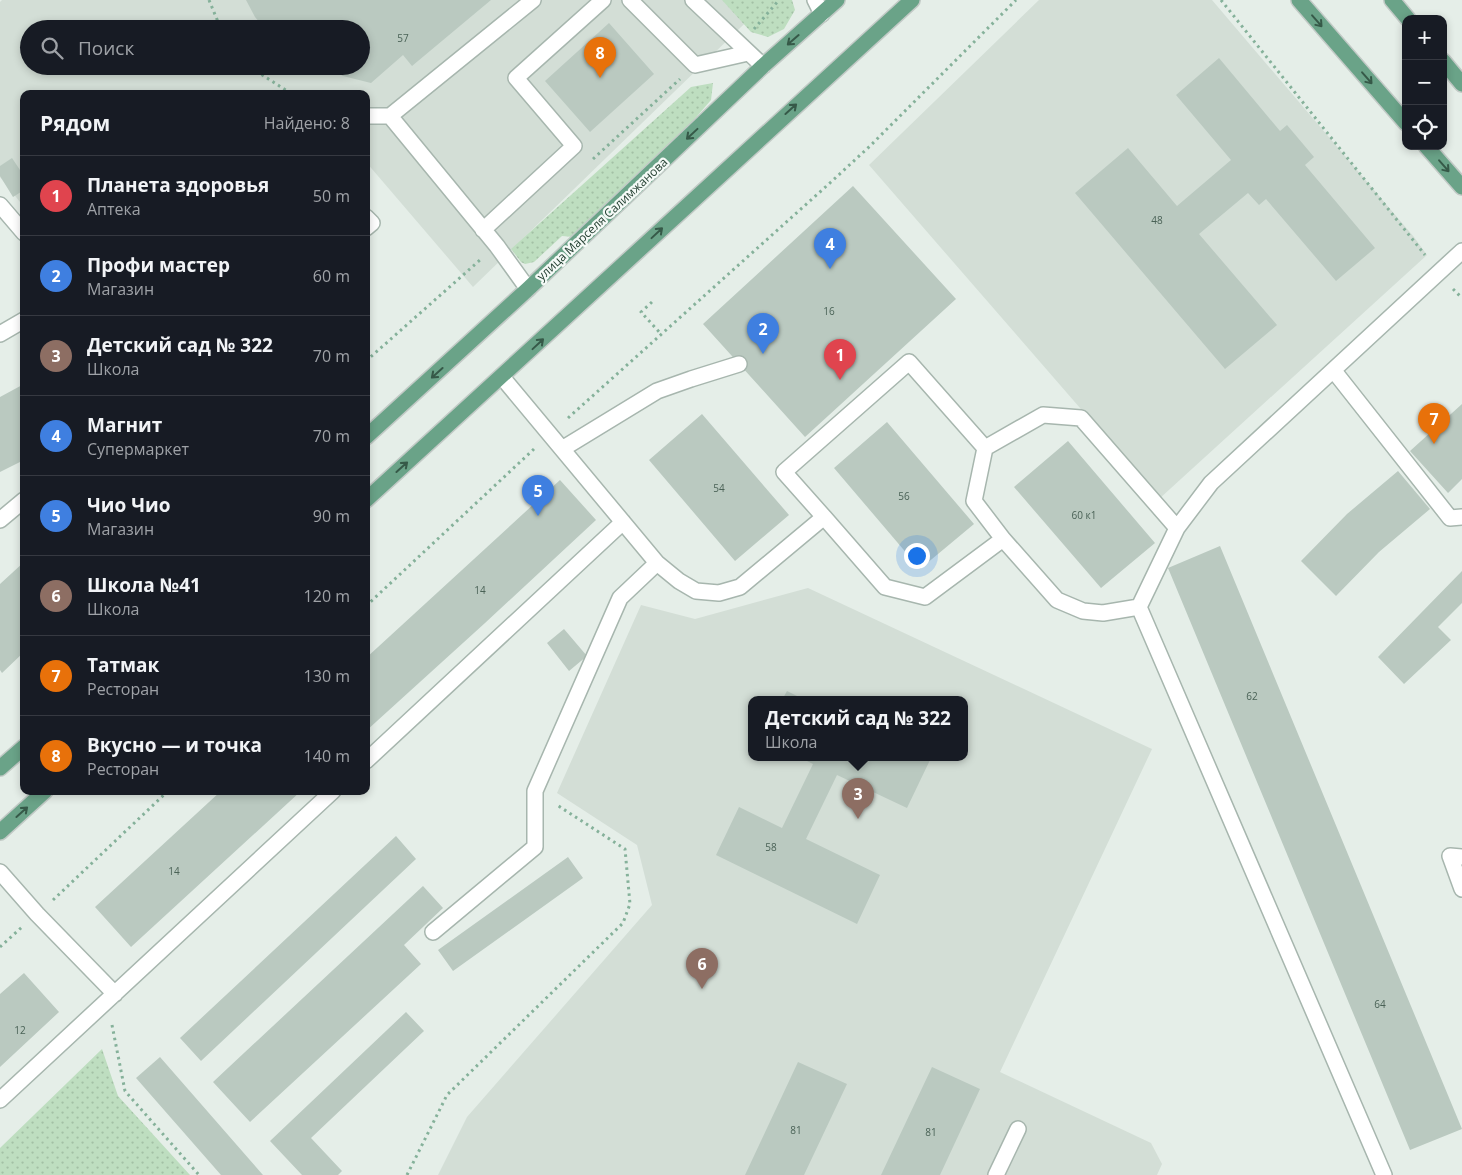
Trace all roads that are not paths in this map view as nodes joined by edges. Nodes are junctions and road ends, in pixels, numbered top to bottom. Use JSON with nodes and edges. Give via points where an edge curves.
{"nodes":[{"id":1,"x":533,"y":0,"type":"edge"},
{"id":2,"x":603,"y":0,"type":"edge"},
{"id":3,"x":630,"y":0,"type":"edge"},
{"id":4,"x":693,"y":0,"type":"edge"},
{"id":5,"x":815,"y":0,"type":"edge"},
{"id":6,"x":838,"y":0,"type":"edge"},
{"id":7,"x":912,"y":0,"type":"edge"},
{"id":8,"x":1299,"y":0,"type":"edge"},
{"id":9,"x":1392,"y":0,"type":"edge"},
{"id":10,"x":822,"y":14,"type":"junction"},
{"id":11,"x":1405,"y":15,"type":"edge"},
{"id":12,"x":745,"y":49,"type":"junction"},
{"id":13,"x":763,"y":66,"type":"junction"},
{"id":14,"x":1447,"y":66,"type":"edge"},
{"id":15,"x":1462,"y":84,"type":"edge"},
{"id":16,"x":370,"y":116,"type":"edge"},
{"id":17,"x":390,"y":116,"type":"junction"},
{"id":18,"x":1402,"y":118,"type":"edge"},
{"id":19,"x":1430,"y":150,"type":"edge"},
{"id":20,"x":1462,"y":187,"type":"edge"},
{"id":21,"x":0,"y":205,"type":"edge"},
{"id":22,"x":20,"y":228,"type":"edge"},
{"id":23,"x":483,"y":230,"type":"junction"},
{"id":24,"x":1462,"y":251,"type":"edge"},
{"id":25,"x":528,"y":289,"type":"junction"},
{"id":26,"x":20,"y":322,"type":"edge"},
{"id":27,"x":0,"y":334,"type":"edge"},
{"id":28,"x":739,"y":364,"type":"dead end"},
{"id":29,"x":1334,"y":371,"type":"junction"},
{"id":30,"x":502,"y":377,"type":"junction"},
{"id":31,"x":370,"y":433,"type":"edge"},
{"id":32,"x":985,"y":448,"type":"junction"},
{"id":33,"x":562,"y":449,"type":"junction"},
{"id":34,"x":370,"y":496,"type":"edge"},
{"id":35,"x":20,"y":503,"type":"edge"},
{"id":36,"x":824,"y":517,"type":"junction"},
{"id":37,"x":1462,"y":517,"type":"edge"},
{"id":38,"x":0,"y":520,"type":"edge"},
{"id":39,"x":623,"y":522,"type":"junction"},
{"id":40,"x":1177,"y":528,"type":"junction"},
{"id":41,"x":1003,"y":539,"type":"junction"},
{"id":42,"x":657,"y":563,"type":"junction"},
{"id":43,"x":1140,"y":607,"type":"junction"},
{"id":44,"x":20,"y":750,"type":"edge"},
{"id":45,"x":370,"y":757,"type":"edge"},
{"id":46,"x":2,"y":761,"type":"edge"},
{"id":47,"x":41,"y":795,"type":"edge"},
{"id":48,"x":329,"y":795,"type":"edge"},
{"id":49,"x":0,"y":832,"type":"edge"},
{"id":50,"x":1462,"y":857,"type":"edge"},
{"id":51,"x":0,"y":872,"type":"edge"},
{"id":52,"x":1462,"y":888,"type":"edge"},
{"id":53,"x":433,"y":932,"type":"dead end"},
{"id":54,"x":111,"y":997,"type":"junction"},
{"id":55,"x":0,"y":1100,"type":"edge"},
{"id":56,"x":1018,"y":1129,"type":"dead end"},
{"id":57,"x":996,"y":1175,"type":"edge"},
{"id":58,"x":1384,"y":1175,"type":"edge"}],
"edges":[{"from":1,"to":17,"type":"lane"},
{"from":2,"to":23,"type":"lane","via":[[516,78],[574,146]]},
{"from":3,"to":12,"type":"lane","via":[[695,65]]},
{"from":4,"to":12,"type":"lane"},
{"from":5,"to":10,"type":"lane"},
{"from":6,"to":10,"type":"main road","name":"улица Марселя Салимжанова"},
{"from":30,"to":7,"type":"main road","one_way":true},
{"from":8,"to":18,"type":"main road","one_way":true},
{"from":9,"to":11,"type":"main road"},
{"from":10,"to":13,"type":"main road","name":"улица Марселя Салимжанова","one_way":true},
{"from":12,"to":13,"type":"lane"},
{"from":13,"to":25,"type":"main road","name":"улица Марселя Салимжанова","one_way":true},
{"from":14,"to":15,"type":"main road"},
{"from":16,"to":17,"type":"lane"},
{"from":17,"to":23,"type":"lane"},
{"from":19,"to":20,"type":"main road","one_way":true},
{"from":21,"to":22,"type":"lane"},
{"from":23,"to":25,"type":"lane"},
{"from":24,"to":29,"type":"lane"},
{"from":25,"to":31,"type":"main road","name":"улица Марселя Салимжанова","one_way":true},
{"from":26,"to":27,"type":"lane"},
{"from":28,"to":33,"type":"lane","via":[[657,391]]},
{"from":29,"to":37,"type":"lane","via":[[1450,518]]},
{"from":29,"to":40,"type":"lane","via":[[1211,483]]},
{"from":30,"to":33,"type":"lane"},
{"from":34,"to":30,"type":"main road","one_way":true},
{"from":32,"to":36,"type":"lane","via":[[909,362],[784,472]]},
{"from":32,"to":40,"type":"lane","via":[[1042,415],[1080,418]]},
{"from":32,"to":41,"type":"lane","via":[[974,501]]},
{"from":33,"to":39,"type":"lane"},
{"from":35,"to":38,"type":"lane"},
{"from":36,"to":41,"type":"lane","via":[[885,587],[925,597]]},
{"from":36,"to":42,"type":"lane","via":[[740,587],[719,593],[696,591]]},
{"from":39,"to":42,"type":"lane"},
{"from":39,"to":45,"type":"lane"},
{"from":40,"to":43,"type":"lane"},
{"from":41,"to":43,"type":"lane","via":[[1057,600],[1083,611],[1104,613]]},
{"from":42,"to":53,"type":"lane","via":[[620,598],[536,791],[536,847]]},
{"from":43,"to":58,"type":"lane"},
{"from":44,"to":46,"type":"main road"},
{"from":49,"to":47,"type":"main road","one_way":true},
{"from":48,"to":54,"type":"lane"},
{"from":50,"to":52,"type":"lane","via":[[1450,856]]},
{"from":51,"to":54,"type":"lane"},
{"from":54,"to":55,"type":"lane"},
{"from":56,"to":57,"type":"lane"}]}
